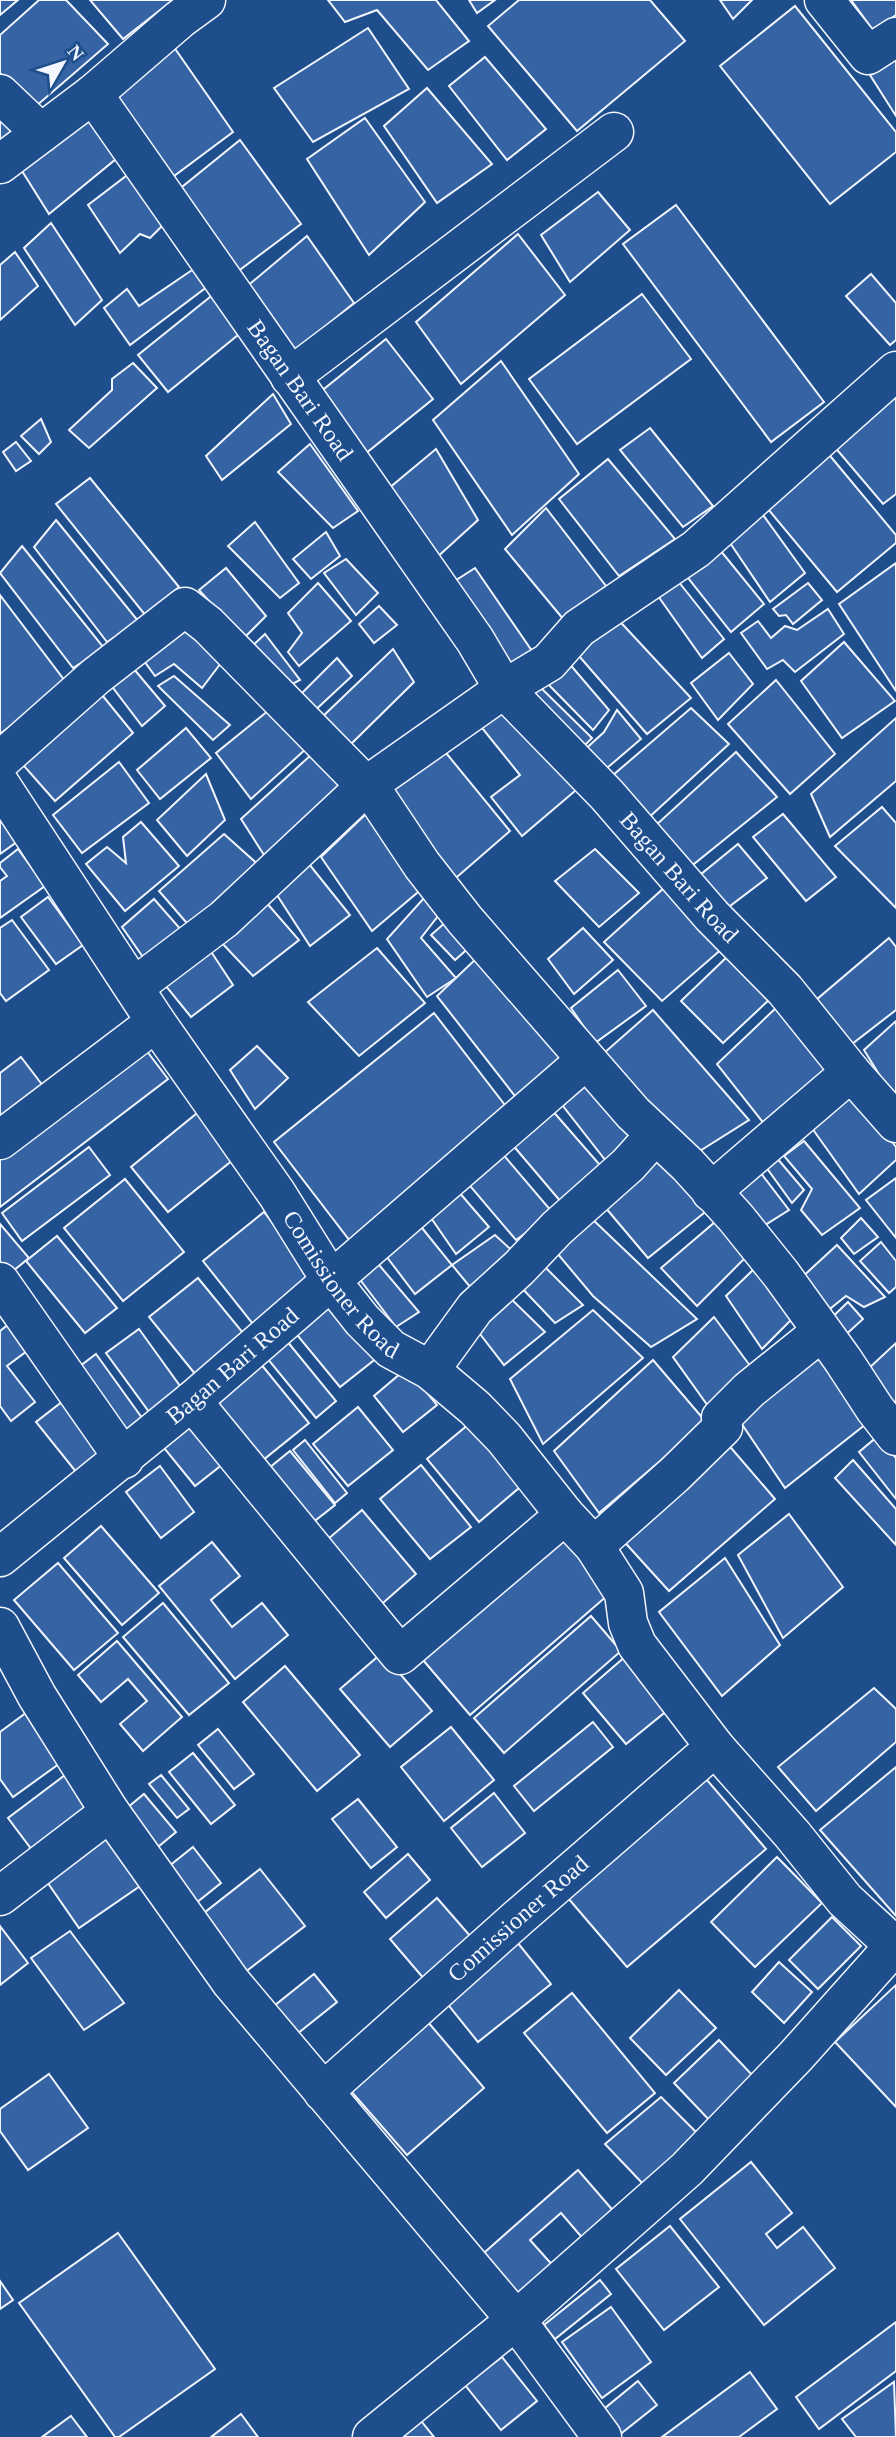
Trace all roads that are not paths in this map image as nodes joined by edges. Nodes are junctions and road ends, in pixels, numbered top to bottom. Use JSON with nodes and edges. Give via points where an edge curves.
{"nodes":[{"id":1,"x":206,"y":0,"type":"edge"},
{"id":2,"x":824,"y":0,"type":"edge"},
{"id":3,"x":896,"y":37,"type":"edge"},
{"id":4,"x":0,"y":94,"type":"edge"},
{"id":5,"x":93,"y":94,"type":"junction"},
{"id":6,"x":614,"y":132,"type":"dead end"},
{"id":7,"x":41,"y":133,"type":"junction"},
{"id":8,"x":0,"y":164,"type":"edge"},
{"id":9,"x":896,"y":371,"type":"edge"},
{"id":10,"x":290,"y":377,"type":"junction"},
{"id":11,"x":504,"y":689,"type":"junction"},
{"id":12,"x":0,"y":761,"type":"edge"},
{"id":13,"x":0,"y":784,"type":"edge"},
{"id":14,"x":366,"y":786,"type":"junction"},
{"id":15,"x":134,"y":986,"type":"junction"},
{"id":16,"x":156,"y":1022,"type":"junction"},
{"id":17,"x":586,"y":1060,"type":"junction"},
{"id":18,"x":851,"y":1072,"type":"junction"},
{"id":19,"x":896,"y":1123,"type":"edge"},
{"id":20,"x":655,"y":1135,"type":"junction"},
{"id":21,"x":0,"y":1140,"type":"edge"},
{"id":22,"x":711,"y":1192,"type":"junction"},
{"id":23,"x":0,"y":1282,"type":"edge"},
{"id":24,"x":332,"y":1282,"type":"junction"},
{"id":25,"x":821,"y":1332,"type":"junction"},
{"id":26,"x":430,"y":1370,"type":"junction"},
{"id":27,"x":192,"y":1401,"type":"junction"},
{"id":28,"x":896,"y":1436,"type":"edge"},
{"id":29,"x":124,"y":1458,"type":"junction"},
{"id":30,"x":565,"y":1515,"type":"junction"},
{"id":31,"x":594,"y":1546,"type":"junction"},
{"id":32,"x":0,"y":1558,"type":"edge"},
{"id":33,"x":0,"y":1627,"type":"edge"},
{"id":34,"x":715,"y":1747,"type":"junction"},
{"id":35,"x":110,"y":1812,"type":"junction"},
{"id":36,"x":0,"y":1896,"type":"edge"},
{"id":37,"x":896,"y":1946,"type":"edge"},
{"id":38,"x":323,"y":2092,"type":"junction"},
{"id":39,"x":516,"y":2320,"type":"junction"},
{"id":40,"x":372,"y":2437,"type":"edge"},
{"id":41,"x":602,"y":2437,"type":"edge"}],
"edges":[{"from":1,"to":5,"type":"street"},
{"from":2,"to":3,"type":"street","via":[[868,55]]},
{"from":4,"to":7,"type":"street"},
{"from":5,"to":7,"type":"street"},
{"from":5,"to":10,"type":"street","name":"Bagan Bari Road"},
{"from":6,"to":10,"type":"street"},
{"from":7,"to":8,"type":"street"},
{"from":9,"to":11,"type":"street","via":[[696,549],[579,628],[549,662]]},
{"from":10,"to":11,"type":"street","name":"Bagan Bari Road","via":[[475,640]]},
{"from":11,"to":14,"type":"street"},
{"from":11,"to":18,"type":"street","name":"Bagan Bari Road","via":[[785,990]]},
{"from":12,"to":14,"type":"street","via":[[86,684],[184,607],[208,625]]},
{"from":13,"to":15,"type":"street","name":"Comissioner Road"},
{"from":14,"to":15,"type":"street","via":[[224,919]]},
{"from":14,"to":17,"type":"street","via":[[465,920]]},
{"from":15,"to":16,"type":"street","name":"Comissioner Road"},
{"from":16,"to":21,"type":"street"},
{"from":16,"to":24,"type":"street","name":"Comissioner Road","via":[[277,1194]]},
{"from":17,"to":20,"type":"street"},
{"from":17,"to":24,"type":"street","name":"Bagan Bari Road"},
{"from":18,"to":19,"type":"street","name":"Bagan Bari Road"},
{"from":18,"to":22,"type":"street"},
{"from":20,"to":22,"type":"street"},
{"from":20,"to":26,"type":"street","via":[[475,1308]]},
{"from":22,"to":25,"type":"street","via":[[781,1274]]},
{"from":23,"to":29,"type":"street"},
{"from":24,"to":26,"type":"street","name":"Comissioner Road","via":[[391,1349]]},
{"from":24,"to":27,"type":"street","name":"Bagan Bari Road"},
{"from":25,"to":28,"type":"street"},
{"from":25,"to":31,"type":"street","via":[[750,1390],[721,1418],[723,1427]]},
{"from":26,"to":30,"type":"street","name":"Comissioner Road","via":[[504,1438]]},
{"from":27,"to":29,"type":"street","name":"Bagan Bari Road"},
{"from":27,"to":30,"type":"street","via":[[400,1655]]},
{"from":29,"to":32,"type":"street","name":"Bagan Bari Road"},
{"from":30,"to":31,"type":"street","name":"Comissioner Road"},
{"from":31,"to":34,"type":"street","name":"Comissioner Road","via":[[624,1593],[637,1646]]},
{"from":33,"to":35,"type":"street"},
{"from":34,"to":37,"type":"street","name":"Comissioner Road","via":[[845,1900]]},
{"from":34,"to":38,"type":"street","name":"Comissioner Road"},
{"from":35,"to":36,"type":"street"},
{"from":35,"to":38,"type":"street","via":[[231,1982]]},
{"from":37,"to":39,"type":"street","via":[[687,2168]]},
{"from":38,"to":39,"type":"street"},
{"from":39,"to":40,"type":"street"},
{"from":39,"to":41,"type":"street"}]}
